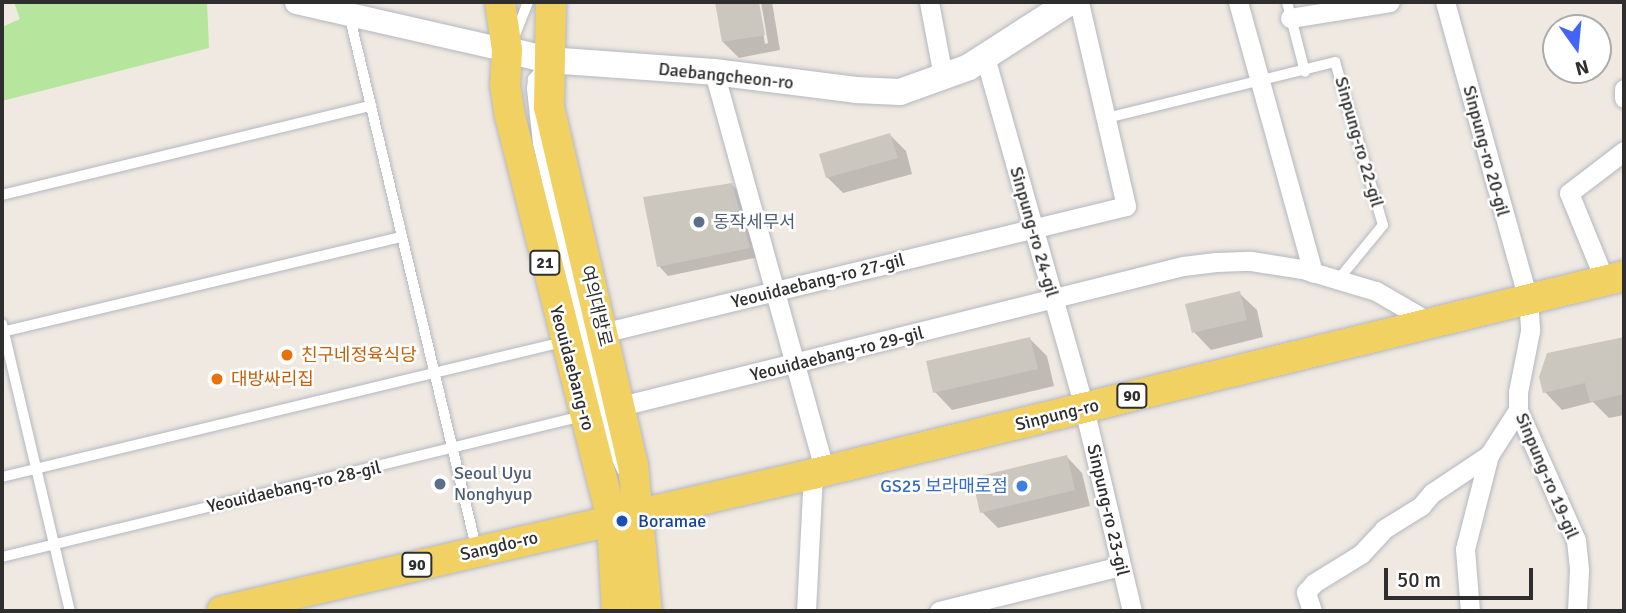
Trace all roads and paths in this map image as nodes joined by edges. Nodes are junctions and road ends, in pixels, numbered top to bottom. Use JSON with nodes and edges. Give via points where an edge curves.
{"nodes":[{"id":1,"x":296,"y":2,"type":"edge"},
{"id":2,"x":500,"y":2,"type":"edge"},
{"id":3,"x":528,"y":2,"type":"edge"},
{"id":4,"x":551,"y":2,"type":"edge"},
{"id":5,"x":929,"y":2,"type":"edge"},
{"id":6,"x":1070,"y":2,"type":"edge"},
{"id":7,"x":1079,"y":2,"type":"edge"},
{"id":8,"x":1238,"y":2,"type":"edge"},
{"id":9,"x":1390,"y":2,"type":"edge"},
{"id":10,"x":1445,"y":2,"type":"edge"},
{"id":11,"x":1288,"y":10,"type":"edge"},
{"id":12,"x":349,"y":12,"type":"junction"},
{"id":13,"x":507,"y":50,"type":"junction"},
{"id":14,"x":985,"y":57,"type":"junction"},
{"id":15,"x":548,"y":60,"type":"junction"},
{"id":16,"x":714,"y":72,"type":"junction"},
{"id":17,"x":1305,"y":72,"type":"junction"},
{"id":18,"x":943,"y":76,"type":"junction"},
{"id":19,"x":1259,"y":82,"type":"junction"},
{"id":20,"x":1624,"y":89,"type":"edge"},
{"id":21,"x":1624,"y":98,"type":"edge"},
{"id":22,"x":371,"y":106,"type":"junction"},
{"id":23,"x":1107,"y":118,"type":"junction"},
{"id":24,"x":1624,"y":151,"type":"edge"},
{"id":25,"x":2,"y":195,"type":"edge"},
{"id":26,"x":1033,"y":228,"type":"junction"},
{"id":27,"x":402,"y":237,"type":"junction"},
{"id":28,"x":1314,"y":273,"type":"junction"},
{"id":29,"x":1614,"y":278,"type":"edge"},
{"id":30,"x":1338,"y":280,"type":"junction"},
{"id":31,"x":775,"y":292,"type":"junction"},
{"id":32,"x":1053,"y":299,"type":"junction"},
{"id":33,"x":1528,"y":299,"type":"junction"},
{"id":34,"x":1431,"y":323,"type":"junction"},
{"id":35,"x":2,"y":330,"type":"edge"},
{"id":36,"x":602,"y":333,"type":"junction"},
{"id":37,"x":565,"y":341,"type":"junction"},
{"id":38,"x":796,"y":365,"type":"junction"},
{"id":39,"x":435,"y":374,"type":"junction"},
{"id":40,"x":621,"y":406,"type":"junction"},
{"id":41,"x":1084,"y":408,"type":"junction"},
{"id":42,"x":1518,"y":410,"type":"junction"},
{"id":43,"x":585,"y":416,"type":"junction"},
{"id":44,"x":453,"y":450,"type":"junction"},
{"id":45,"x":1489,"y":455,"type":"junction"},
{"id":46,"x":36,"y":468,"type":"junction"},
{"id":47,"x":819,"y":472,"type":"junction"},
{"id":48,"x":2,"y":477,"type":"edge"},
{"id":49,"x":626,"y":517,"type":"junction"},
{"id":50,"x":54,"y":544,"type":"junction"},
{"id":51,"x":477,"y":551,"type":"junction"},
{"id":52,"x":2,"y":556,"type":"edge"},
{"id":53,"x":1121,"y":566,"type":"junction"},
{"id":54,"x":70,"y":611,"type":"edge"},
{"id":55,"x":222,"y":611,"type":"edge"},
{"id":56,"x":617,"y":611,"type":"edge"},
{"id":57,"x":647,"y":611,"type":"edge"},
{"id":58,"x":806,"y":611,"type":"edge"},
{"id":59,"x":939,"y":611,"type":"edge"},
{"id":60,"x":1132,"y":611,"type":"edge"},
{"id":61,"x":1312,"y":611,"type":"edge"},
{"id":62,"x":1470,"y":611,"type":"edge"},
{"id":63,"x":1577,"y":611,"type":"edge"}],
"edges":[{"from":1,"to":12,"type":"street"},
{"from":2,"to":13,"type":"main road","name":"Yeouidaebang-ro","number":"21"},
{"from":3,"to":13,"type":"lane","via":[[521,27]]},
{"from":4,"to":15,"type":"main road","name":"여의대방로"},
{"from":5,"to":18,"type":"street"},
{"from":6,"to":14,"type":"main road","name":"Daebangcheon-ro"},
{"from":7,"to":23,"type":"street"},
{"from":8,"to":19,"type":"street"},
{"from":9,"to":11,"type":"street"},
{"from":10,"to":33,"type":"street","name":"Sinpung-ro 20-gil"},
{"from":11,"to":17,"type":"lane"},
{"from":12,"to":13,"type":"street"},
{"from":12,"to":22,"type":"lane"},
{"from":13,"to":15,"type":"main road","name":"Daebangcheon-ro"},
{"from":13,"to":37,"type":"main road","name":"Yeouidaebang-ro","number":"21","via":[[505,86],[510,116]]},
{"from":14,"to":18,"type":"main road","name":"Daebangcheon-ro"},
{"from":14,"to":26,"type":"street","name":"Sinpung-ro 24-gil"},
{"from":15,"to":16,"type":"main road","name":"Daebangcheon-ro"},
{"from":15,"to":36,"type":"main road","name":"여의대방로","via":[[550,107]]},
{"from":15,"to":49,"type":"lane","via":[[533,79],[538,143]]},
{"from":16,"to":18,"type":"main road","name":"Daebangcheon-ro","via":[[900,92]]},
{"from":16,"to":31,"type":"street"},
{"from":17,"to":19,"type":"lane"},
{"from":17,"to":30,"type":"lane","name":"Sinpung-ro 22-gil","via":[[1335,62],[1383,225]]},
{"from":19,"to":23,"type":"lane"},
{"from":19,"to":28,"type":"street"},
{"from":20,"to":21,"type":"street"},
{"from":22,"to":25,"type":"lane"},
{"from":22,"to":27,"type":"lane"},
{"from":23,"to":26,"type":"street","via":[[1126,206]]},
{"from":24,"to":29,"type":"street","via":[[1569,193]]},
{"from":26,"to":31,"type":"street","name":"Yeouidaebang-ro 27-gil"},
{"from":26,"to":32,"type":"street","name":"Sinpung-ro 24-gil"},
{"from":27,"to":35,"type":"lane"},
{"from":27,"to":39,"type":"lane"},
{"from":28,"to":30,"type":"street"},
{"from":28,"to":32,"type":"street","via":[[1251,261],[1216,262]]},
{"from":29,"to":33,"type":"main road","name":"Sinpung-ro","number":"90"},
{"from":30,"to":34,"type":"street","via":[[1376,291]]},
{"from":31,"to":36,"type":"street","name":"Yeouidaebang-ro 27-gil"},
{"from":31,"to":38,"type":"street"},
{"from":32,"to":38,"type":"street","name":"Yeouidaebang-ro 29-gil"},
{"from":32,"to":41,"type":"street","name":"Sinpung-ro 24-gil"},
{"from":33,"to":34,"type":"main road","name":"Sinpung-ro","number":"90"},
{"from":33,"to":42,"type":"street","name":"Sinpung-ro 19-gil","via":[[1531,331]]},
{"from":34,"to":41,"type":"main road","name":"Sinpung-ro","number":"90"},
{"from":35,"to":46,"type":"lane"},
{"from":36,"to":40,"type":"main road","name":"여의대방로"},
{"from":37,"to":39,"type":"lane"},
{"from":37,"to":43,"type":"main road","name":"Yeouidaebang-ro","number":"21"},
{"from":38,"to":40,"type":"street","name":"Yeouidaebang-ro 29-gil"},
{"from":38,"to":47,"type":"street"},
{"from":39,"to":44,"type":"lane"},
{"from":39,"to":46,"type":"lane"},
{"from":40,"to":49,"type":"main road","name":"여의대방로"},
{"from":41,"to":47,"type":"main road","name":"Sinpung-ro","number":"90"},
{"from":41,"to":53,"type":"street","name":"Sinpung-ro 23-gil"},
{"from":42,"to":45,"type":"street"},
{"from":42,"to":63,"type":"street","name":"Sinpung-ro 19-gil","via":[[1576,540]]},
{"from":43,"to":44,"type":"lane","name":"Yeouidaebang-ro 28-gil"},
{"from":43,"to":49,"type":"main road","name":"Yeouidaebang-ro","number":"21"},
{"from":44,"to":50,"type":"lane","name":"Yeouidaebang-ro 28-gil"},
{"from":44,"to":51,"type":"lane"},
{"from":45,"to":61,"type":"street","via":[[1384,529],[1361,554],[1314,583],[1306,592]]},
{"from":45,"to":62,"type":"street","via":[[1465,549]]},
{"from":46,"to":48,"type":"lane"},
{"from":46,"to":50,"type":"lane"},
{"from":47,"to":49,"type":"main road","name":"Sinpung-ro","number":"90"},
{"from":47,"to":58,"type":"street"},
{"from":49,"to":51,"type":"main road","name":"Sangdo-ro","number":"90"},
{"from":49,"to":56,"type":"main road","name":"Yeouidaebang-ro","number":"21"},
{"from":49,"to":57,"type":"main road","name":"여의대방로"},
{"from":50,"to":52,"type":"lane","name":"Yeouidaebang-ro 28-gil"},
{"from":50,"to":54,"type":"lane"},
{"from":51,"to":55,"type":"main road","name":"Sangdo-ro","number":"90"},
{"from":53,"to":59,"type":"street"},
{"from":53,"to":60,"type":"street","name":"Sinpung-ro 23-gil"}]}
